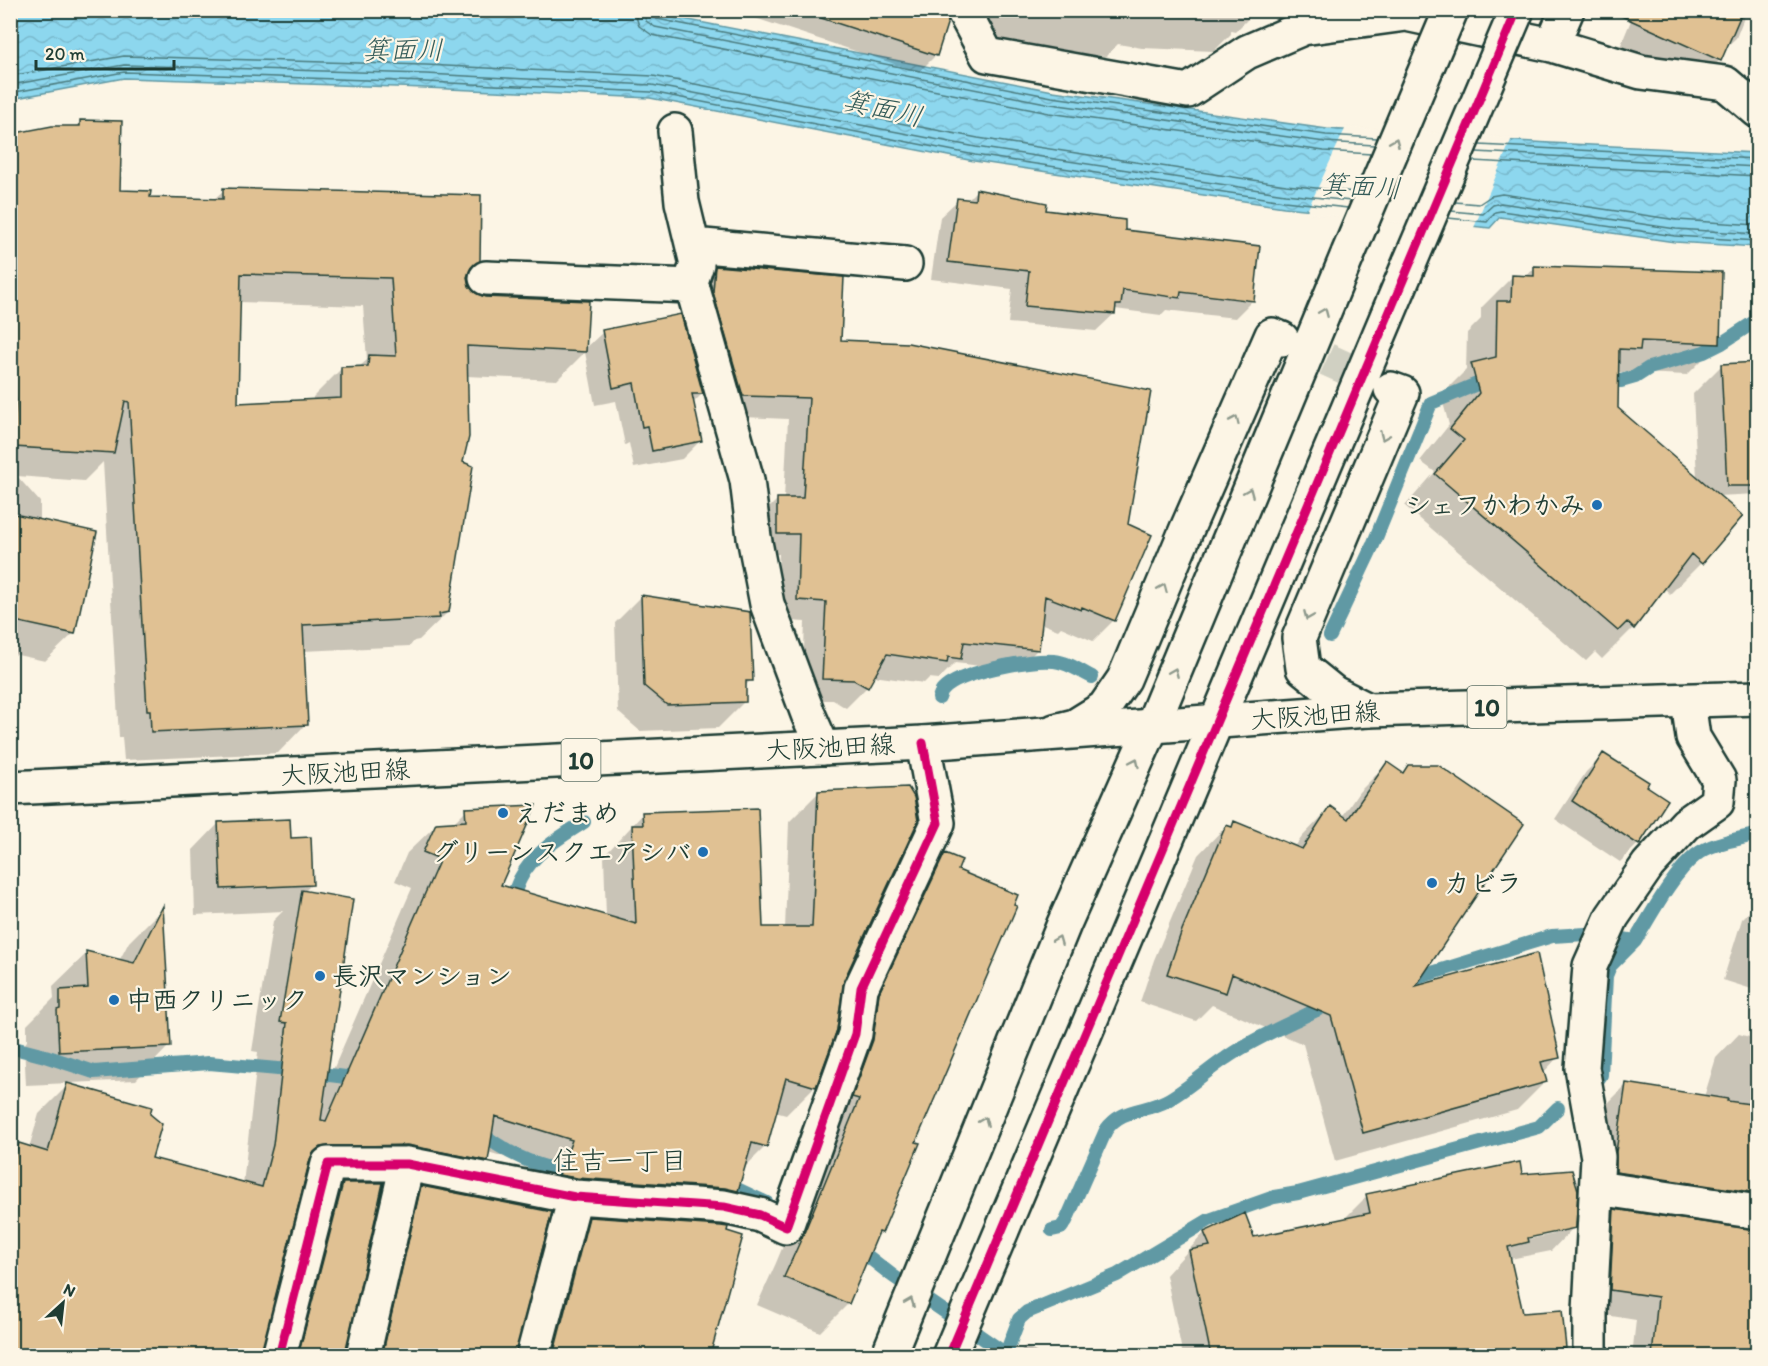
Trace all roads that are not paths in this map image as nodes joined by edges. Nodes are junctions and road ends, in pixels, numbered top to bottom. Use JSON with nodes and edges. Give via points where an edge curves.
{"nodes":[{"id":1,"x":963,"y":10,"type":"edge"},
{"id":2,"x":1451,"y":10,"type":"edge"},
{"id":3,"x":1517,"y":10,"type":"edge"},
{"id":4,"x":1567,"y":10,"type":"edge"},
{"id":5,"x":1407,"y":12,"type":"edge"},
{"id":6,"x":1552,"y":45,"type":"junction"},
{"id":7,"x":1758,"y":111,"type":"edge"},
{"id":8,"x":675,"y":131,"type":"dead end"},
{"id":9,"x":693,"y":246,"type":"junction"},
{"id":10,"x":905,"y":264,"type":"dead end"},
{"id":11,"x":486,"y":278,"type":"dead end"},
{"id":12,"x":692,"y":286,"type":"junction"},
{"id":13,"x":1282,"y":339,"type":"dead end"},
{"id":14,"x":1391,"y":389,"type":"dead end"},
{"id":15,"x":1758,"y":698,"type":"edge"},
{"id":16,"x":1688,"y":701,"type":"junction"},
{"id":17,"x":1368,"y":710,"type":"junction"},
{"id":18,"x":1218,"y":721,"type":"junction"},
{"id":19,"x":1152,"y":726,"type":"junction"},
{"id":20,"x":1039,"y":734,"type":"junction"},
{"id":21,"x":923,"y":743,"type":"junction"},
{"id":22,"x":823,"y":748,"type":"junction"},
{"id":23,"x":10,"y":788,"type":"edge"},
{"id":24,"x":407,"y":1164,"type":"junction"},
{"id":25,"x":1597,"y":1188,"type":"junction"},
{"id":26,"x":575,"y":1197,"type":"junction"},
{"id":27,"x":1758,"y":1212,"type":"edge"},
{"id":28,"x":279,"y":1356,"type":"edge"},
{"id":29,"x":363,"y":1356,"type":"edge"},
{"id":30,"x":532,"y":1356,"type":"edge"},
{"id":31,"x":888,"y":1356,"type":"edge"},
{"id":32,"x":949,"y":1356,"type":"edge"},
{"id":33,"x":1590,"y":1356,"type":"edge"}],
"edges":[{"from":1,"to":5,"type":"street","via":[[987,55],[1188,92],[1247,52],[1304,28]]},
{"from":19,"to":2,"type":"street","one_way":true,"bridge":true},
{"from":3,"to":18,"type":"street","bridge":true},
{"from":4,"to":6,"type":"street"},
{"from":5,"to":6,"type":"street"},
{"from":6,"to":7,"type":"street","via":[[1641,72],[1725,83]]},
{"from":8,"to":9,"type":"street","via":[[682,201]]},
{"from":9,"to":10,"type":"street"},
{"from":9,"to":12,"type":"street","via":[[697,264]]},
{"from":11,"to":12,"type":"street"},
{"from":12,"to":22,"type":"street","via":[[747,480],[767,604]]},
{"from":20,"to":13,"type":"street","one_way":true,"via":[[1075,726],[1104,708],[1124,679],[1272,335]]},
{"from":14,"to":17,"type":"street","one_way":true,"via":[[1402,393],[1299,638],[1303,668],[1334,693]]},
{"from":15,"to":16,"type":"street","name":"大阪池田線","number":"10"},
{"from":16,"to":17,"type":"street","name":"大阪池田線","number":"10"},
{"from":16,"to":25,"type":"street","via":[[1694,737],[1719,780],[1717,802],[1686,824],[1648,865],[1612,917],[1590,966],[1582,1068],[1598,1157]]},
{"from":17,"to":18,"type":"street","name":"大阪池田線","number":"10"},
{"from":18,"to":19,"type":"street","name":"大阪池田線","number":"10"},
{"from":18,"to":32,"type":"street"},
{"from":19,"to":20,"type":"street","name":"大阪池田線","number":"10"},
{"from":31,"to":19,"type":"street","one_way":true,"via":[[1064,924]]},
{"from":20,"to":21,"type":"street","name":"大阪池田線","number":"10"},
{"from":21,"to":22,"type":"street","name":"大阪池田線","number":"10"},
{"from":21,"to":26,"type":"street","via":[[938,824],[861,988],[855,1034],[786,1227],[760,1215],[724,1207]]},
{"from":22,"to":23,"type":"street","name":"大阪池田線","number":"10"},
{"from":24,"to":26,"type":"street"},
{"from":24,"to":28,"type":"street","via":[[328,1164]]},
{"from":24,"to":29,"type":"street"},
{"from":25,"to":27,"type":"street"},
{"from":25,"to":33,"type":"street"},
{"from":26,"to":30,"type":"street"}]}
